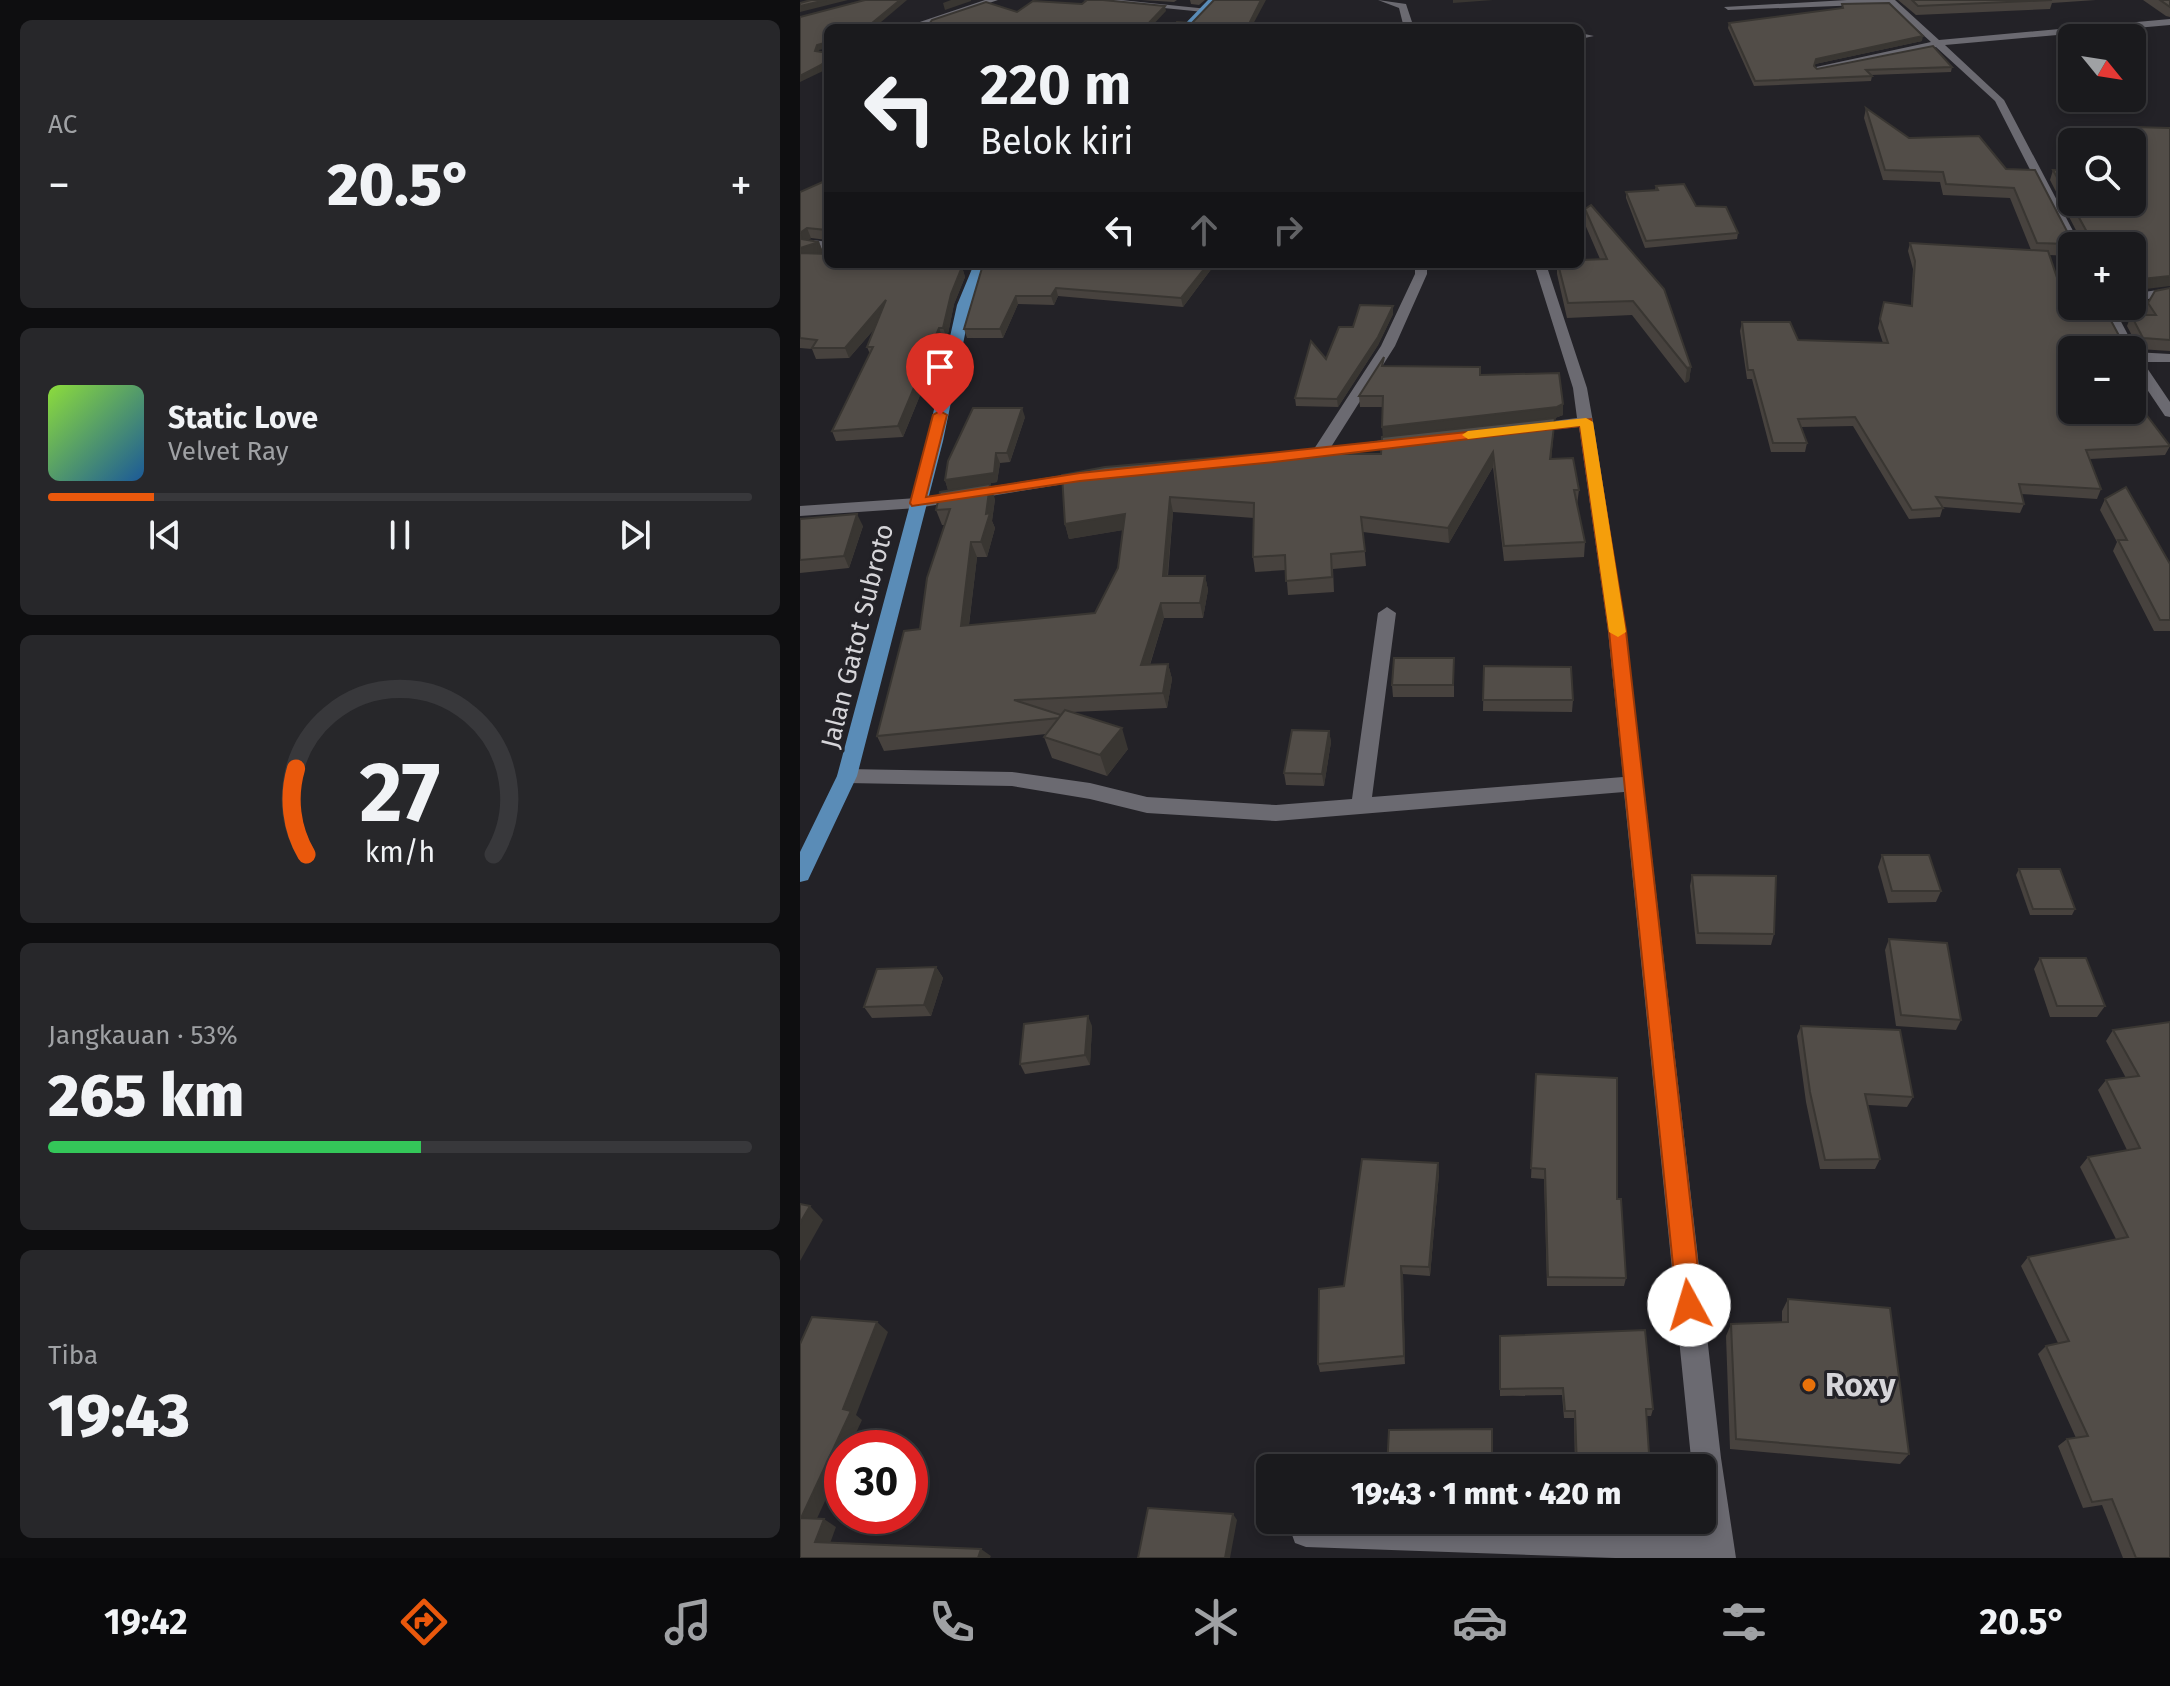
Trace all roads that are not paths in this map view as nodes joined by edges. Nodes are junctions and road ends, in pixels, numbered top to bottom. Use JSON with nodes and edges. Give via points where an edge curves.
{"nodes":[{"id":1,"x":994,"y":0,"type":"edge"},
{"id":2,"x":1087,"y":0,"type":"edge"},
{"id":3,"x":1213,"y":0,"type":"edge"},
{"id":4,"x":1382,"y":0,"type":"edge"},
{"id":5,"x":1890,"y":0,"type":"edge"},
{"id":6,"x":1728,"y":7,"type":"dead end"},
{"id":7,"x":1204,"y":9,"type":"junction"},
{"id":8,"x":2170,"y":22,"type":"edge"},
{"id":9,"x":919,"y":24,"type":"edge"},
{"id":10,"x":1190,"y":24,"type":"edge"},
{"id":11,"x":1408,"y":24,"type":"edge"},
{"id":12,"x":1940,"y":43,"type":"junction"},
{"id":13,"x":1819,"y":69,"type":"edge"},
{"id":14,"x":2068,"y":232,"type":"edge"},
{"id":15,"x":813,"y":244,"type":"edge"},
{"id":16,"x":824,"y":245,"type":"edge"},
{"id":17,"x":978,"y":268,"type":"edge"},
{"id":18,"x":1421,"y":268,"type":"edge"},
{"id":19,"x":1541,"y":268,"type":"edge"},
{"id":20,"x":2170,"y":292,"type":"edge"},
{"id":21,"x":2146,"y":296,"type":"edge"},
{"id":22,"x":2146,"y":356,"type":"edge"},
{"id":23,"x":2170,"y":358,"type":"edge"},
{"id":24,"x":2146,"y":377,"type":"edge"},
{"id":25,"x":2170,"y":413,"type":"edge"},
{"id":26,"x":1586,"y":422,"type":"junction"},
{"id":27,"x":1508,"y":430,"type":"edge"},
{"id":28,"x":1430,"y":439,"type":"edge"},
{"id":29,"x":1320,"y":452,"type":"junction"},
{"id":30,"x":1259,"y":460,"type":"edge"},
{"id":31,"x":1110,"y":474,"type":"edge"},
{"id":32,"x":917,"y":503,"type":"junction"},
{"id":33,"x":800,"y":511,"type":"edge"},
{"id":34,"x":1387,"y":613,"type":"dead end"},
{"id":35,"x":847,"y":776,"type":"junction"},
{"id":36,"x":1634,"y":784,"type":"junction"},
{"id":37,"x":1361,"y":806,"type":"junction"},
{"id":38,"x":800,"y":874,"type":"edge"},
{"id":39,"x":1347,"y":1534,"type":"edge"},
{"id":40,"x":1720,"y":1552,"type":"edge"}],
"edges":[{"from":1,"to":9,"type":"street"},
{"from":2,"to":7,"type":"street"},
{"from":3,"to":7,"type":"main road"},
{"from":4,"to":11,"type":"street","via":[[1403,6]]},
{"from":5,"to":6,"type":"street"},
{"from":5,"to":12,"type":"street"},
{"from":7,"to":10,"type":"main road"},
{"from":8,"to":12,"type":"street"},
{"from":12,"to":13,"type":"street"},
{"from":12,"to":14,"type":"street","via":[[2002,106]]},
{"from":15,"to":16,"type":"street"},
{"from":17,"to":32,"type":"main road","name":"Jalan Gatot Subroto","via":[[964,305]]},
{"from":18,"to":29,"type":"street","via":[[1388,346]]},
{"from":19,"to":26,"type":"street"},
{"from":20,"to":21,"type":"street"},
{"from":22,"to":23,"type":"street"},
{"from":24,"to":25,"type":"street"},
{"from":26,"to":27,"type":"street"},
{"from":26,"to":36,"type":"street"},
{"from":28,"to":29,"type":"street"},
{"from":29,"to":30,"type":"street"},
{"from":31,"to":32,"type":"street"},
{"from":32,"to":33,"type":"street"},
{"from":32,"to":35,"type":"main road","name":"Jalan Gatot Subroto"},
{"from":34,"to":37,"type":"street"},
{"from":35,"to":37,"type":"street","via":[[1012,779],[1147,805],[1276,813]]},
{"from":35,"to":38,"type":"main road","name":"Jalan Gatot Subroto"},
{"from":36,"to":37,"type":"street"},
{"from":36,"to":40,"type":"street"},
{"from":39,"to":40,"type":"street"}]}
